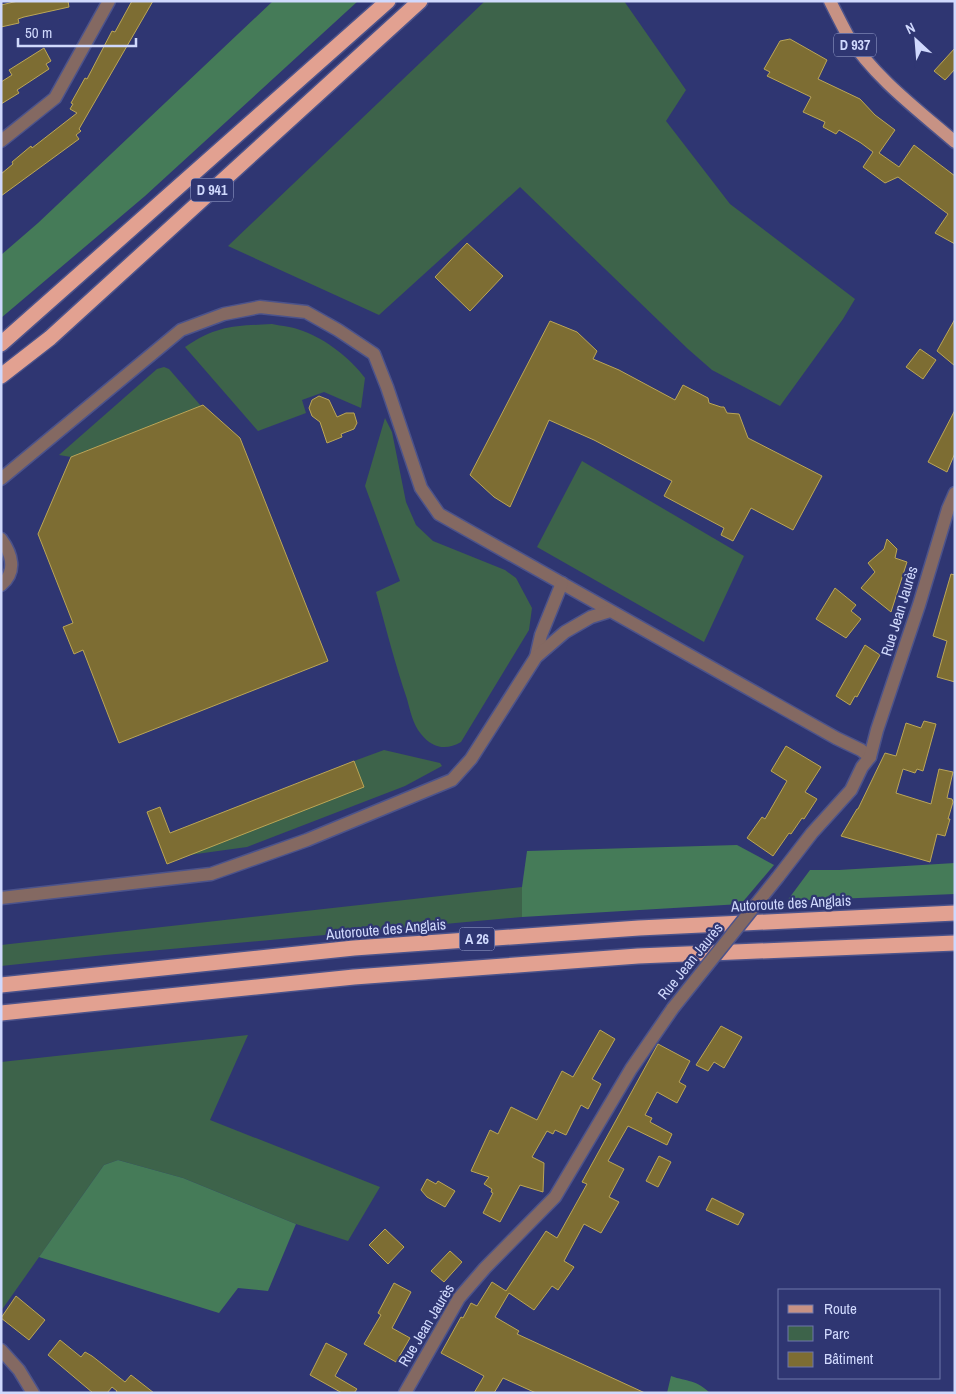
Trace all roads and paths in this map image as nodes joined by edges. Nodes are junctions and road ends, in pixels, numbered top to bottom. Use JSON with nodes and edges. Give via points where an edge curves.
{"nodes":[{"id":1,"x":110,"y":1,"type":"edge"},
{"id":2,"x":388,"y":1,"type":"edge"},
{"id":3,"x":420,"y":1,"type":"edge"},
{"id":4,"x":830,"y":1,"type":"edge"},
{"id":5,"x":1,"y":141,"type":"edge"},
{"id":6,"x":955,"y":142,"type":"edge"},
{"id":7,"x":1,"y":344,"type":"edge"},
{"id":8,"x":1,"y":376,"type":"edge"},
{"id":9,"x":1,"y":479,"type":"edge"},
{"id":10,"x":955,"y":493,"type":"edge"},
{"id":11,"x":1,"y":539,"type":"edge"},
{"id":12,"x":562,"y":583,"type":"junction"},
{"id":13,"x":1,"y":585,"type":"edge"},
{"id":14,"x":610,"y":611,"type":"junction"},
{"id":15,"x":536,"y":657,"type":"junction"},
{"id":16,"x":870,"y":757,"type":"junction"},
{"id":17,"x":1,"y":898,"type":"edge"},
{"id":18,"x":955,"y":913,"type":"edge"},
{"id":19,"x":955,"y":943,"type":"edge"},
{"id":20,"x":1,"y":985,"type":"edge"},
{"id":21,"x":1,"y":1012,"type":"edge"},
{"id":22,"x":1,"y":1350,"type":"edge"},
{"id":23,"x":33,"y":1393,"type":"edge"},
{"id":24,"x":405,"y":1393,"type":"edge"}],
"edges":[{"from":1,"to":5,"type":"street","via":[[55,98]]},
{"from":2,"to":7,"type":"highway","number":"D 941"},
{"from":3,"to":8,"type":"highway","number":"D 941","via":[[50,338]]},
{"from":4,"to":6,"type":"main road","number":"D 937","via":[[848,35],[868,62],[909,104]]},
{"from":9,"to":12,"type":"street","via":[[181,330],[224,314],[260,307],[306,312],[374,354],[421,488],[438,514]]},
{"from":10,"to":16,"type":"street","name":"Rue Jean Jaurès"},
{"from":11,"to":13,"type":"street","via":[[12,559],[10,574]]},
{"from":12,"to":14,"type":"street"},
{"from":12,"to":15,"type":"street"},
{"from":14,"to":15,"type":"street","via":[[591,617],[565,632]]},
{"from":14,"to":16,"type":"street"},
{"from":15,"to":17,"type":"street","via":[[471,759],[452,780],[307,840],[211,874]]},
{"from":16,"to":24,"type":"street","name":"Rue Jean Jaurès","bridge":true,"via":[[851,790],[812,833],[673,1008],[631,1069],[555,1197],[459,1298]]},
{"from":18,"to":20,"type":"highway","name":"Autoroute des Anglais","number":"A 26","via":[[639,928],[383,946]]},
{"from":19,"to":21,"type":"highway","number":"A 26","via":[[638,956],[374,975]]},
{"from":22,"to":23,"type":"street"}]}
